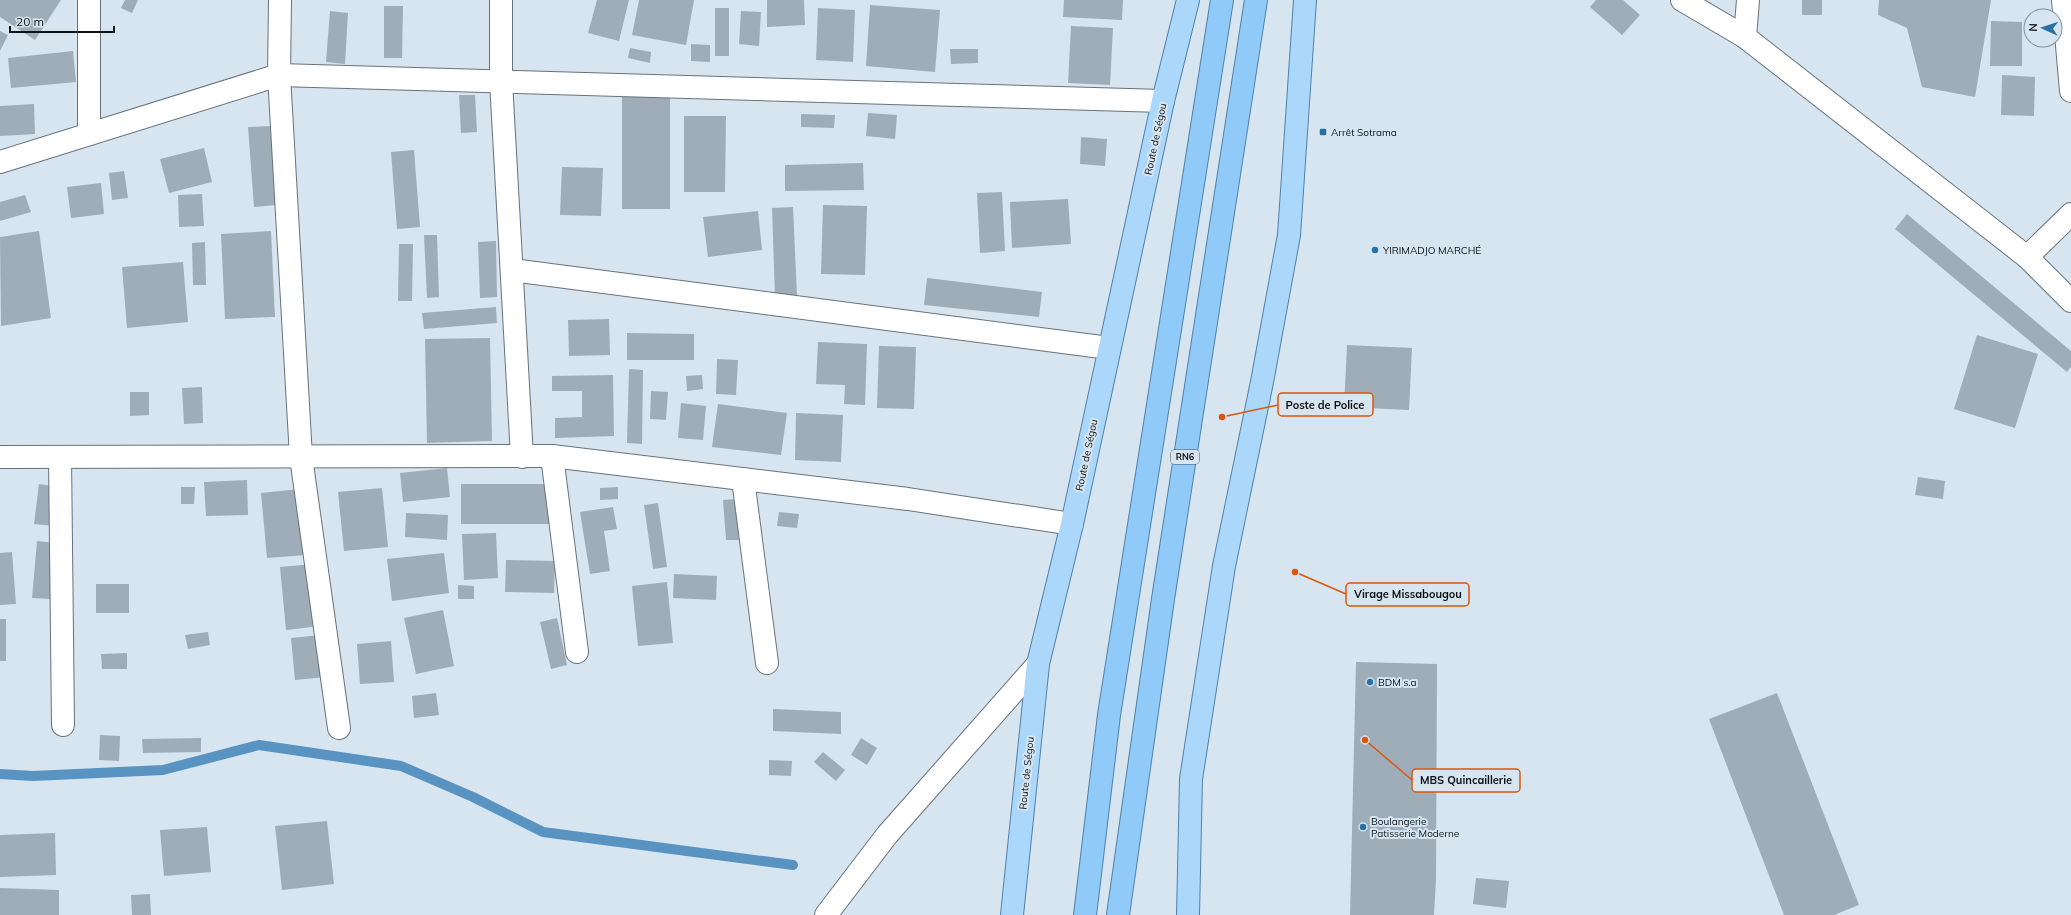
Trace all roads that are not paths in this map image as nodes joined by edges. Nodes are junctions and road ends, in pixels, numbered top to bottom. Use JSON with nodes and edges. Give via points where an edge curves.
{"nodes":[{"id":1,"x":89,"y":0,"type":"edge"},
{"id":2,"x":280,"y":0,"type":"edge"},
{"id":3,"x":501,"y":0,"type":"edge"},
{"id":4,"x":1188,"y":0,"type":"edge"},
{"id":5,"x":1222,"y":0,"type":"edge"},
{"id":6,"x":1256,"y":0,"type":"edge"},
{"id":7,"x":1305,"y":0,"type":"edge"},
{"id":8,"x":1682,"y":0,"type":"edge"},
{"id":9,"x":1748,"y":0,"type":"edge"},
{"id":10,"x":2063,"y":0,"type":"edge"},
{"id":11,"x":1745,"y":37,"type":"junction"},
{"id":12,"x":280,"y":75,"type":"junction"},
{"id":13,"x":501,"y":81,"type":"junction"},
{"id":14,"x":2071,"y":91,"type":"edge"},
{"id":15,"x":1163,"y":101,"type":"junction"},
{"id":16,"x":89,"y":134,"type":"junction"},
{"id":17,"x":0,"y":162,"type":"edge"},
{"id":18,"x":2071,"y":214,"type":"edge"},
{"id":19,"x":2027,"y":257,"type":"junction"},
{"id":20,"x":512,"y":270,"type":"junction"},
{"id":21,"x":2071,"y":301,"type":"edge"},
{"id":22,"x":1109,"y":348,"type":"junction"},
{"id":23,"x":522,"y":456,"type":"junction"},
{"id":24,"x":552,"y":456,"type":"junction"},
{"id":25,"x":0,"y":457,"type":"edge"},
{"id":26,"x":60,"y":457,"type":"junction"},
{"id":27,"x":301,"y":457,"type":"junction"},
{"id":28,"x":743,"y":479,"type":"junction"},
{"id":29,"x":1072,"y":524,"type":"junction"},
{"id":30,"x":577,"y":652,"type":"dead end"},
{"id":31,"x":767,"y":663,"type":"dead end"},
{"id":32,"x":1038,"y":664,"type":"junction"},
{"id":33,"x":63,"y":725,"type":"dead end"},
{"id":34,"x":338,"y":728,"type":"dead end"},
{"id":35,"x":826,"y":915,"type":"edge"},
{"id":36,"x":1012,"y":915,"type":"edge"},
{"id":37,"x":1085,"y":915,"type":"edge"},
{"id":38,"x":1118,"y":915,"type":"edge"},
{"id":39,"x":1188,"y":915,"type":"edge"}],
"edges":[{"from":1,"to":16,"type":"street"},
{"from":2,"to":12,"type":"street"},
{"from":3,"to":13,"type":"street"},
{"from":4,"to":15,"type":"main road","name":"Route de Ségou"},
{"from":5,"to":37,"type":"highway","via":[[1109,715]]},
{"from":6,"to":38,"type":"highway","number":"RN6","via":[[1163,599]]},
{"from":7,"to":39,"type":"main road","via":[[1289,235],[1224,566],[1191,779]]},
{"from":8,"to":11,"type":"street"},
{"from":9,"to":11,"type":"street"},
{"from":10,"to":14,"type":"street"},
{"from":11,"to":19,"type":"street"},
{"from":12,"to":13,"type":"street"},
{"from":12,"to":16,"type":"street"},
{"from":12,"to":27,"type":"street"},
{"from":13,"to":15,"type":"street"},
{"from":13,"to":20,"type":"street"},
{"from":15,"to":22,"type":"main road","name":"Route de Ségou"},
{"from":16,"to":17,"type":"street"},
{"from":18,"to":19,"type":"street"},
{"from":19,"to":21,"type":"street"},
{"from":20,"to":22,"type":"street"},
{"from":20,"to":23,"type":"street"},
{"from":22,"to":29,"type":"main road","name":"Route de Ségou"},
{"from":23,"to":24,"type":"street"},
{"from":23,"to":27,"type":"street"},
{"from":24,"to":28,"type":"street"},
{"from":24,"to":30,"type":"street"},
{"from":25,"to":26,"type":"street"},
{"from":26,"to":27,"type":"street"},
{"from":26,"to":33,"type":"street"},
{"from":27,"to":34,"type":"street"},
{"from":28,"to":29,"type":"street","via":[[908,499]]},
{"from":28,"to":31,"type":"street"},
{"from":29,"to":32,"type":"main road","name":"Route de Ségou"},
{"from":32,"to":35,"type":"street","via":[[887,835]]},
{"from":32,"to":36,"type":"main road","name":"Route de Ségou"}]}
